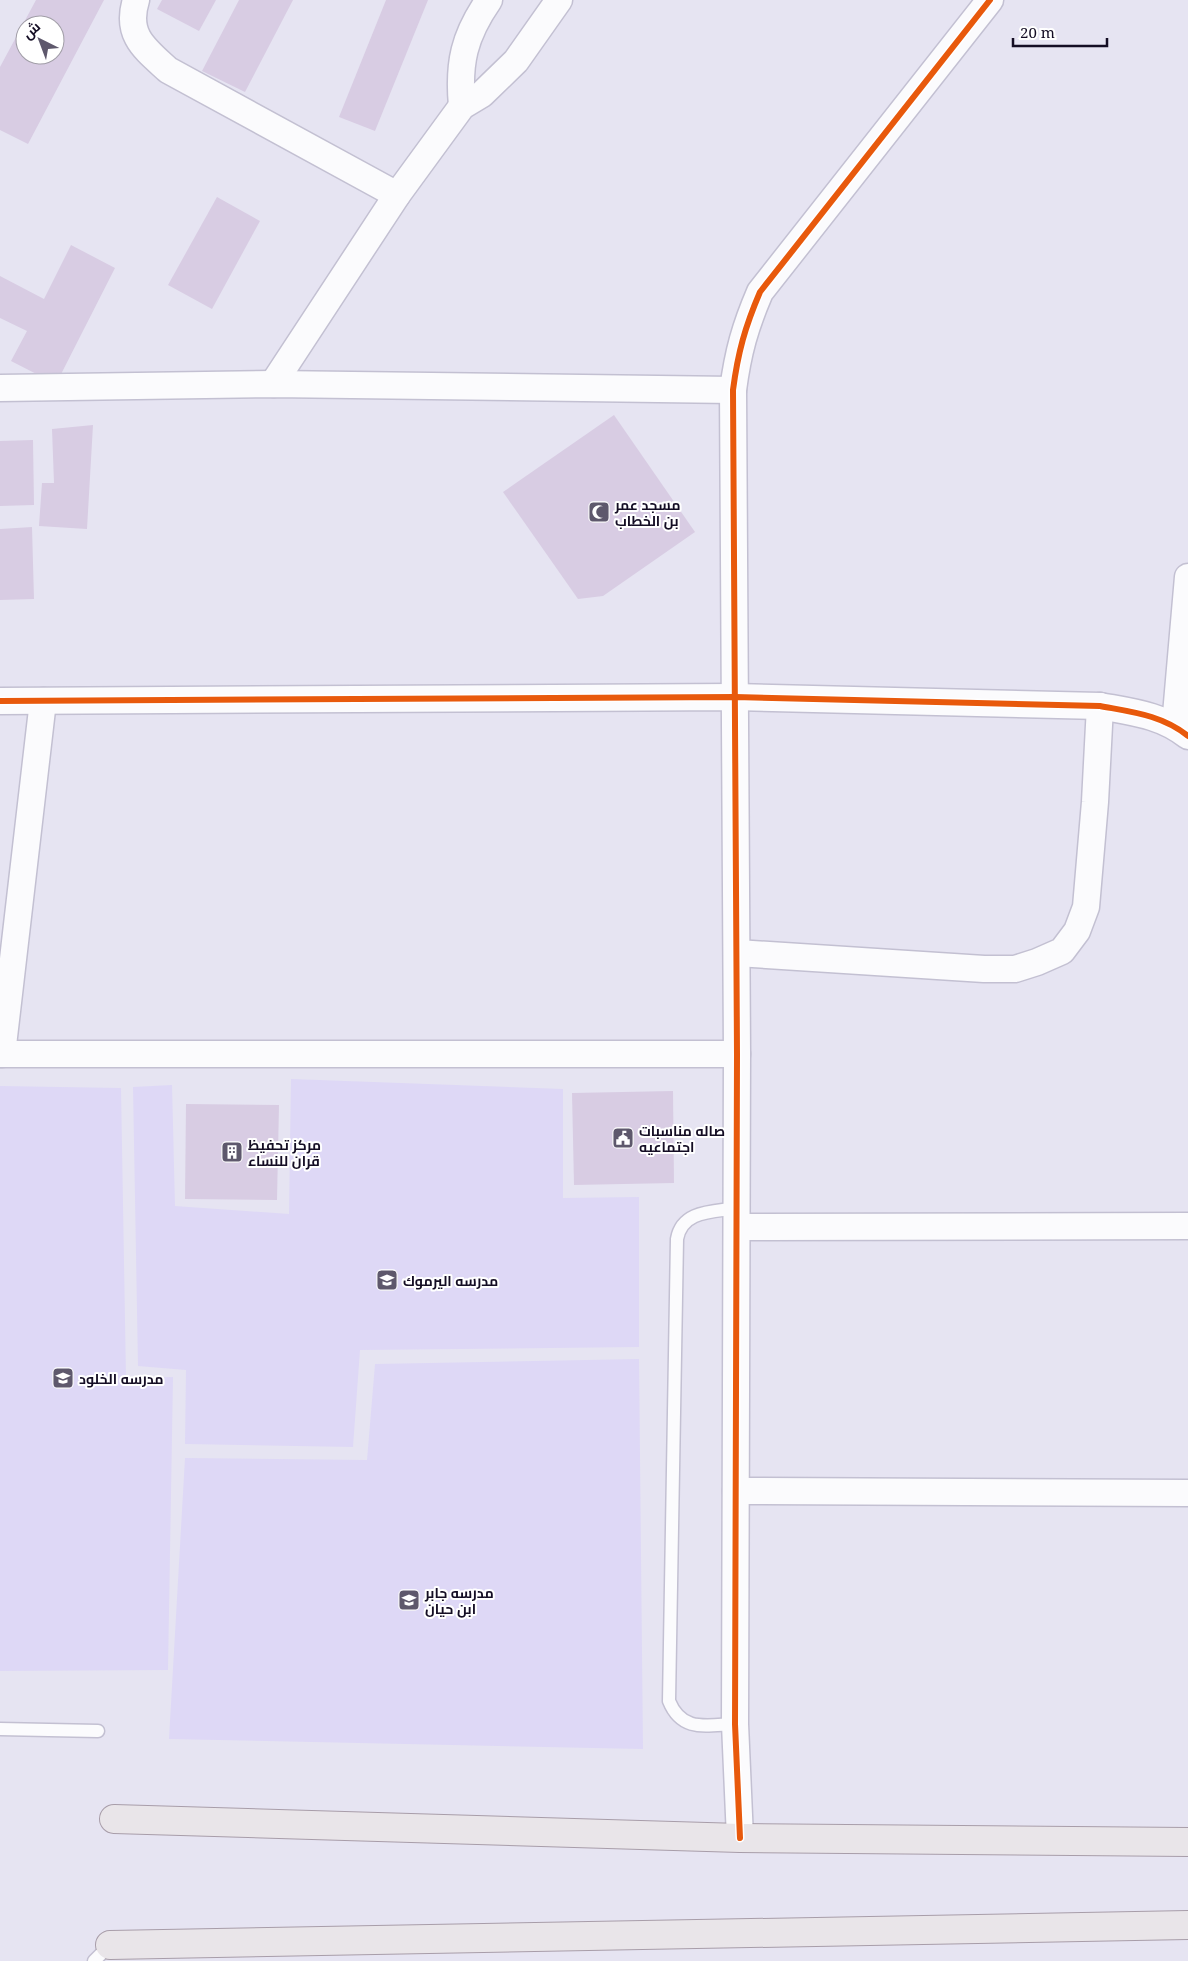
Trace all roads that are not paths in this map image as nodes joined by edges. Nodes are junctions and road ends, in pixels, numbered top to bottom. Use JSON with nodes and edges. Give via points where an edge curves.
{"nodes":[{"id":1,"x":136,"y":0,"type":"edge"},
{"id":2,"x":489,"y":0,"type":"edge"},
{"id":3,"x":559,"y":0,"type":"edge"},
{"id":4,"x":990,"y":0,"type":"edge"},
{"id":5,"x":462,"y":106,"type":"junction"},
{"id":6,"x":397,"y":195,"type":"junction"},
{"id":7,"x":273,"y":384,"type":"junction"},
{"id":8,"x":0,"y":388,"type":"edge"},
{"id":9,"x":734,"y":390,"type":"junction"},
{"id":10,"x":1188,"y":577,"type":"edge"},
{"id":11,"x":735,"y":697,"type":"junction"},
{"id":12,"x":43,"y":700,"type":"junction"},
{"id":13,"x":0,"y":701,"type":"edge"},
{"id":14,"x":1100,"y":706,"type":"junction"},
{"id":15,"x":1182,"y":731,"type":"edge"},
{"id":16,"x":737,"y":954,"type":"junction"},
{"id":17,"x":1,"y":1054,"type":"edge"},
{"id":18,"x":737,"y":1054,"type":"junction"},
{"id":19,"x":737,"y":1218,"type":"junction"},
{"id":20,"x":1188,"y":1226,"type":"edge"},
{"id":21,"x":736,"y":1491,"type":"junction"},
{"id":22,"x":1188,"y":1493,"type":"edge"},
{"id":23,"x":735,"y":1724,"type":"junction"},
{"id":24,"x":0,"y":1729,"type":"edge"},
{"id":25,"x":98,"y":1731,"type":"dead end"},
{"id":26,"x":114,"y":1819,"type":"dead end"},
{"id":27,"x":740,"y":1838,"type":"junction"},
{"id":28,"x":1188,"y":1842,"type":"edge"},
{"id":29,"x":1188,"y":1925,"type":"edge"},
{"id":30,"x":102,"y":1953,"type":"edge"}],
"edges":[{"from":1,"to":6,"type":"street","via":[[132,14],[140,44],[168,70]]},
{"from":2,"to":5,"type":"street","via":[[470,32],[462,56],[459,81]]},
{"from":3,"to":5,"type":"street","via":[[516,61],[482,94]]},
{"from":4,"to":9,"type":"street","via":[[760,292],[745,326]]},
{"from":5,"to":6,"type":"street"},
{"from":6,"to":7,"type":"street"},
{"from":7,"to":8,"type":"street"},
{"from":7,"to":9,"type":"street"},
{"from":9,"to":11,"type":"street"},
{"from":10,"to":15,"type":"street"},
{"from":11,"to":12,"type":"street"},
{"from":11,"to":14,"type":"street"},
{"from":11,"to":16,"type":"street"},
{"from":12,"to":13,"type":"street"},
{"from":12,"to":17,"type":"street"},
{"from":14,"to":15,"type":"street","via":[[1148,715]]},
{"from":14,"to":16,"type":"street","via":[[1086,907],[1077,931],[1062,951],[1015,968],[984,969]]},
{"from":16,"to":18,"type":"street"},
{"from":17,"to":18,"type":"street"},
{"from":18,"to":19,"type":"street"},
{"from":19,"to":20,"type":"street"},
{"from":19,"to":21,"type":"street"},
{"from":19,"to":23,"type":"lane","via":[[696,1215],[688,1218],[677,1239],[669,1701],[681,1720],[690,1724]]},
{"from":21,"to":22,"type":"street"},
{"from":21,"to":23,"type":"street"},
{"from":23,"to":27,"type":"street"},
{"from":24,"to":25,"type":"lane"},
{"from":26,"to":27,"type":"main road"},
{"from":27,"to":28,"type":"main road"},
{"from":29,"to":30,"type":"main road"}]}
